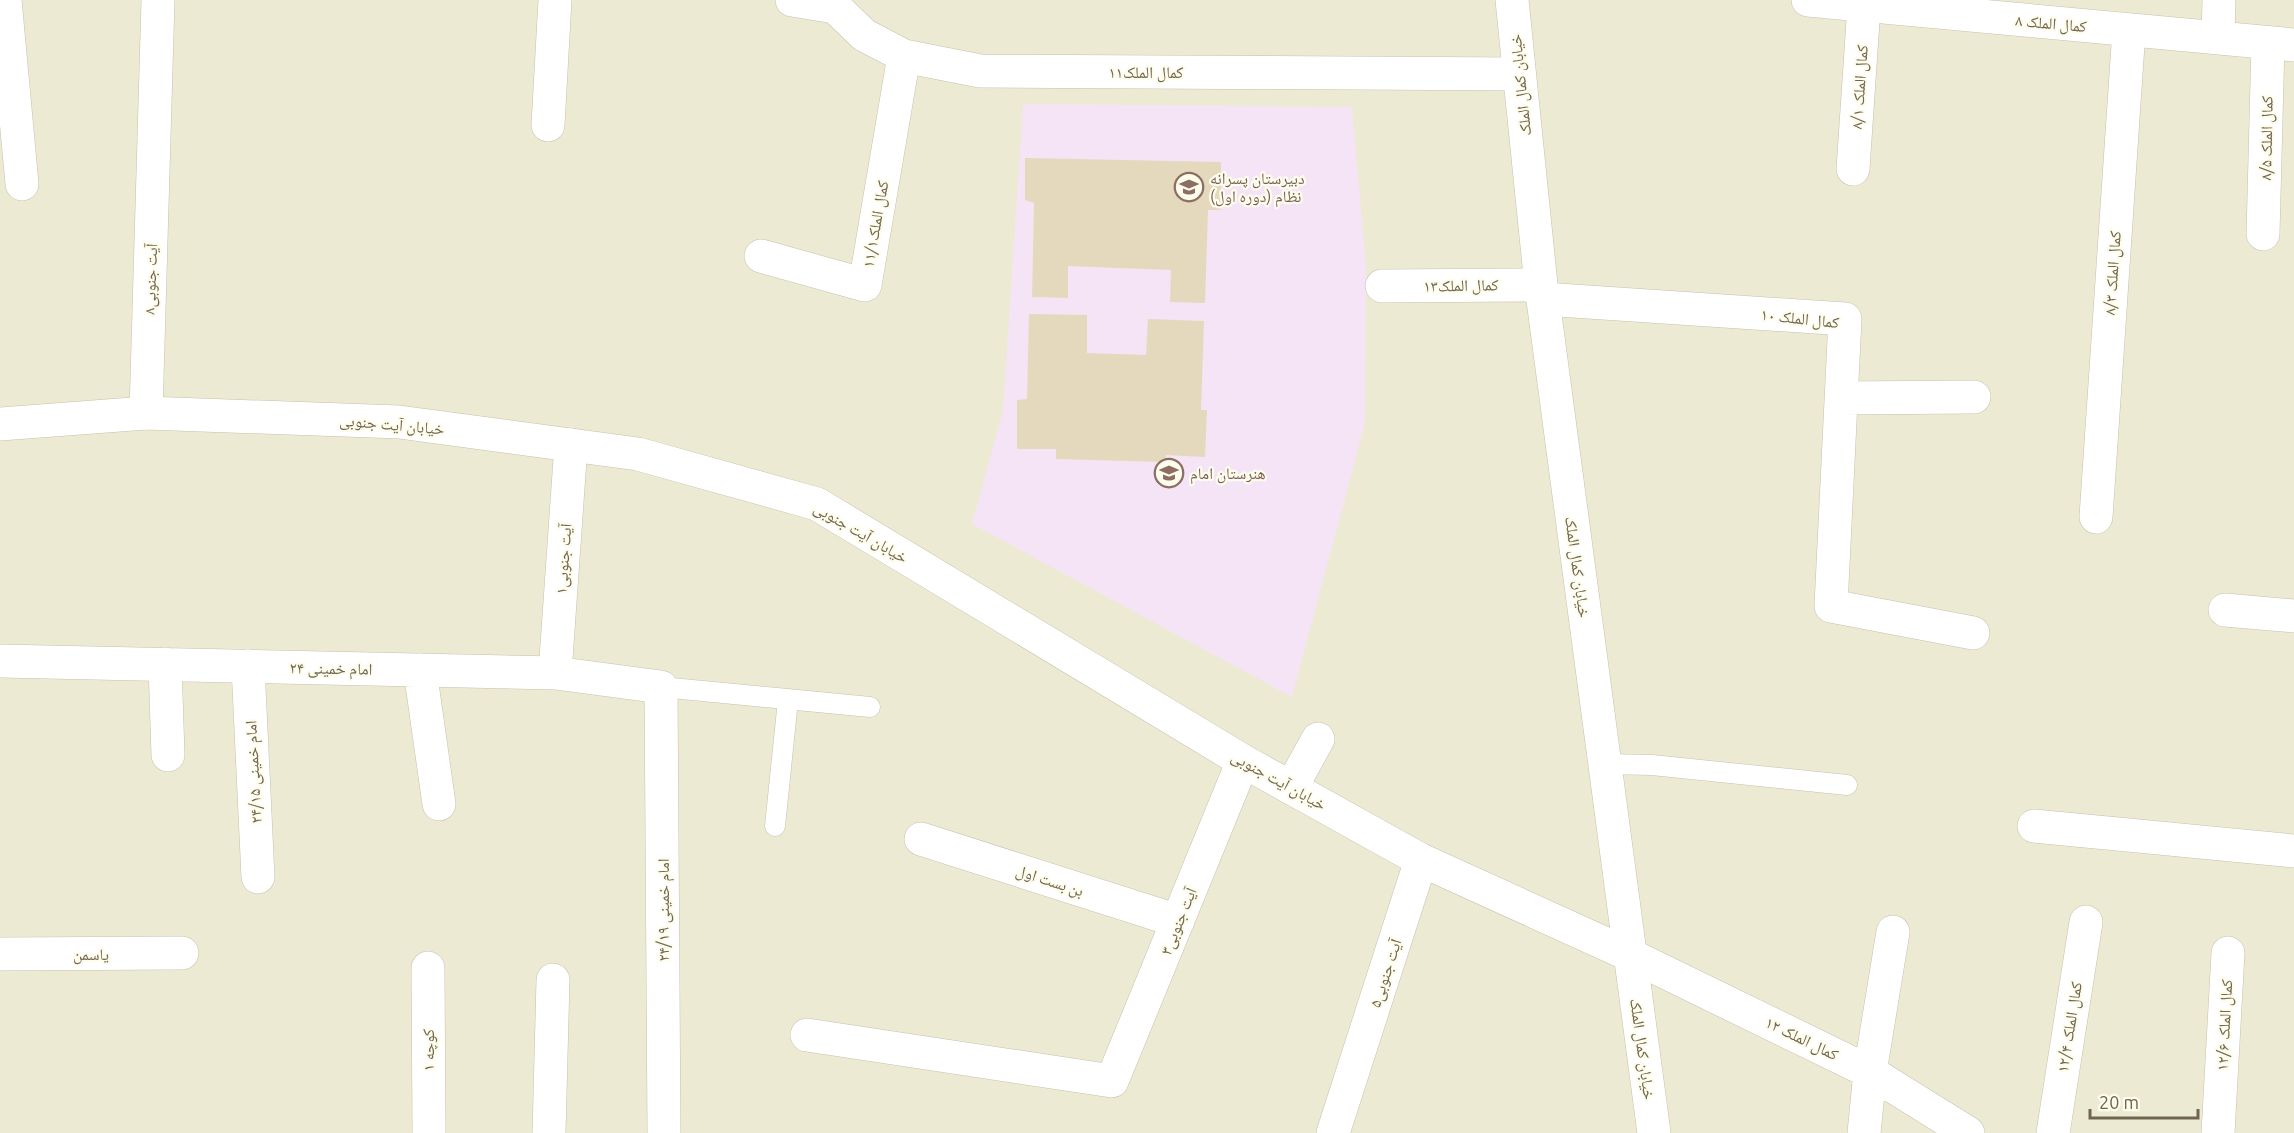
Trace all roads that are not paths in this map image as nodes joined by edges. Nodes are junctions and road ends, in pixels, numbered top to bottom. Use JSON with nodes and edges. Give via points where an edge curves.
{"nodes":[{"id":1,"x":5,"y":0,"type":"edge"},
{"id":2,"x":158,"y":0,"type":"edge"},
{"id":3,"x":555,"y":0,"type":"edge"},
{"id":4,"x":792,"y":0,"type":"edge"},
{"id":5,"x":1512,"y":0,"type":"edge"},
{"id":6,"x":1808,"y":0,"type":"edge"},
{"id":7,"x":2219,"y":0,"type":"edge"},
{"id":8,"x":1864,"y":6,"type":"junction"},
{"id":9,"x":2128,"y":30,"type":"junction"},
{"id":10,"x":2218,"y":38,"type":"junction"},
{"id":11,"x":2281,"y":44,"type":"edge"},
{"id":12,"x":904,"y":56,"type":"junction"},
{"id":13,"x":1519,"y":74,"type":"junction"},
{"id":14,"x":548,"y":125,"type":"dead end"},
{"id":15,"x":1853,"y":169,"type":"dead end"},
{"id":16,"x":22,"y":184,"type":"dead end"},
{"id":17,"x":2264,"y":234,"type":"dead end"},
{"id":18,"x":761,"y":256,"type":"dead end"},
{"id":19,"x":1382,"y":286,"type":"dead end"},
{"id":20,"x":1542,"y":292,"type":"junction"},
{"id":21,"x":1974,"y":397,"type":"dead end"},
{"id":22,"x":1842,"y":398,"type":"junction"},
{"id":23,"x":146,"y":413,"type":"junction"},
{"id":24,"x":0,"y":424,"type":"edge"},
{"id":25,"x":571,"y":445,"type":"junction"},
{"id":26,"x":2096,"y":517,"type":"dead end"},
{"id":27,"x":2225,"y":610,"type":"dead end"},
{"id":28,"x":2294,"y":616,"type":"edge"},
{"id":29,"x":1973,"y":633,"type":"dead end"},
{"id":30,"x":0,"y":661,"type":"edge"},
{"id":31,"x":165,"y":664,"type":"junction"},
{"id":32,"x":248,"y":666,"type":"junction"},
{"id":33,"x":420,"y":670,"type":"junction"},
{"id":34,"x":555,"y":673,"type":"junction"},
{"id":35,"x":661,"y":687,"type":"junction"},
{"id":36,"x":788,"y":700,"type":"junction"},
{"id":37,"x":870,"y":707,"type":"dead end"},
{"id":38,"x":1318,"y":740,"type":"dead end"},
{"id":39,"x":168,"y":755,"type":"dead end"},
{"id":40,"x":1243,"y":761,"type":"junction"},
{"id":41,"x":1605,"y":764,"type":"junction"},
{"id":42,"x":1846,"y":785,"type":"dead end"},
{"id":43,"x":1292,"y":788,"type":"junction"},
{"id":44,"x":439,"y":804,"type":"dead end"},
{"id":45,"x":775,"y":826,"type":"dead end"},
{"id":46,"x":2034,"y":826,"type":"dead end"},
{"id":47,"x":921,"y":839,"type":"dead end"},
{"id":48,"x":2294,"y":852,"type":"edge"},
{"id":49,"x":1421,"y":860,"type":"junction"},
{"id":50,"x":258,"y":877,"type":"dead end"},
{"id":51,"x":1178,"y":921,"type":"junction"},
{"id":52,"x":2085,"y":922,"type":"dead end"},
{"id":53,"x":1893,"y":932,"type":"dead end"},
{"id":54,"x":182,"y":953,"type":"dead end"},
{"id":55,"x":2228,"y":953,"type":"dead end"},
{"id":56,"x":0,"y":954,"type":"edge"},
{"id":57,"x":1630,"y":955,"type":"junction"},
{"id":58,"x":428,"y":968,"type":"dead end"},
{"id":59,"x":553,"y":980,"type":"dead end"},
{"id":60,"x":807,"y":1035,"type":"dead end"},
{"id":61,"x":1870,"y":1072,"type":"junction"},
{"id":62,"x":429,"y":1133,"type":"edge"},
{"id":63,"x":549,"y":1133,"type":"edge"},
{"id":64,"x":664,"y":1133,"type":"edge"},
{"id":65,"x":1333,"y":1133,"type":"edge"},
{"id":66,"x":1654,"y":1133,"type":"edge"},
{"id":67,"x":1864,"y":1133,"type":"edge"},
{"id":68,"x":1968,"y":1133,"type":"edge"},
{"id":69,"x":2053,"y":1133,"type":"edge"},
{"id":70,"x":2218,"y":1133,"type":"edge"}],
"edges":[{"from":1,"to":16,"type":"street"},
{"from":2,"to":23,"type":"street","name":"آیت جنوبی۸"},
{"from":3,"to":14,"type":"street"},
{"from":4,"to":12,"type":"street","name":"کمال الملک۱۱","via":[[836,7],[864,34]]},
{"from":5,"to":13,"type":"street","name":"خیابان کمال الملک"},
{"from":6,"to":8,"type":"street","name":"کمال الملک ۸"},
{"from":7,"to":10,"type":"street"},
{"from":8,"to":9,"type":"street","name":"کمال الملک ۸"},
{"from":8,"to":15,"type":"street","name":"کمال الملک ۸/۱"},
{"from":9,"to":10,"type":"street","name":"کمال الملک ۸"},
{"from":9,"to":26,"type":"street","name":"کمال الملک ۸/۳"},
{"from":10,"to":11,"type":"street","name":"کمال الملک ۸"},
{"from":11,"to":17,"type":"street","name":"کمال الملک ۸/۵"},
{"from":12,"to":13,"type":"street","name":"کمال الملک۱۱","via":[[980,71]]},
{"from":12,"to":18,"type":"street","name":"کمال الملک۱۱/۱","via":[[865,285]]},
{"from":13,"to":20,"type":"street","name":"خیابان کمال الملک"},
{"from":19,"to":20,"type":"street","name":"کمال الملک۱۳"},
{"from":20,"to":22,"type":"street","name":"کمال الملک ۱۰","via":[[1845,319]]},
{"from":20,"to":41,"type":"street","name":"خیابان کمال الملک"},
{"from":21,"to":22,"type":"street"},
{"from":22,"to":29,"type":"street","name":"کمال الملک ۱۰","via":[[1831,606]]},
{"from":23,"to":24,"type":"street","name":"خیابان آیت جنوبی"},
{"from":23,"to":25,"type":"street","name":"خیابان آیت جنوبی","via":[[399,422]]},
{"from":25,"to":34,"type":"street","name":"آیت جنوبی۱"},
{"from":25,"to":40,"type":"street","name":"خیابان آیت جنوبی","via":[[638,454],[817,504]]},
{"from":27,"to":28,"type":"street"},
{"from":30,"to":31,"type":"street","name":"امام خمینی ۲۴"},
{"from":31,"to":32,"type":"street","name":"امام خمینی ۲۴"},
{"from":31,"to":39,"type":"street"},
{"from":32,"to":33,"type":"street","name":"امام خمینی ۲۴"},
{"from":32,"to":50,"type":"street","name":"امام خمینی ۲۴/۱۵"},
{"from":33,"to":34,"type":"street","name":"امام خمینی ۲۴"},
{"from":33,"to":44,"type":"street"},
{"from":34,"to":35,"type":"street","name":"امام خمینی ۲۴"},
{"from":35,"to":36,"type":"lane"},
{"from":35,"to":64,"type":"street","name":"امام خمینی ۲۴/۱۹"},
{"from":36,"to":37,"type":"lane"},
{"from":36,"to":45,"type":"lane"},
{"from":38,"to":43,"type":"street"},
{"from":40,"to":43,"type":"street","name":"خیابان آیت جنوبی"},
{"from":40,"to":51,"type":"street","name":"آیت جنوبی۳"},
{"from":41,"to":42,"type":"lane","via":[[1652,765]]},
{"from":41,"to":57,"type":"street","name":"خیابان کمال الملک"},
{"from":43,"to":49,"type":"street","name":"خیابان آیت جنوبی"},
{"from":46,"to":48,"type":"street"},
{"from":47,"to":51,"type":"street","name":"بن بست اول"},
{"from":49,"to":57,"type":"street","name":"خیابان آیت جنوبی"},
{"from":49,"to":65,"type":"street","name":"آیت جنوبی۵"},
{"from":51,"to":60,"type":"street","name":"آیت جنوبی۳","via":[[1112,1081]]},
{"from":52,"to":69,"type":"street","name":"کمال الملک ۱۲/۴"},
{"from":53,"to":61,"type":"street"},
{"from":54,"to":56,"type":"street","name":"یاسمن"},
{"from":55,"to":70,"type":"street","name":"کمال الملک ۱۲/۶"},
{"from":57,"to":61,"type":"street","name":"کمال الملک ۱۲"},
{"from":57,"to":66,"type":"street","name":"خیابان کمال الملک"},
{"from":58,"to":62,"type":"street","name":"کوچه ۱"},
{"from":59,"to":63,"type":"street"},
{"from":61,"to":67,"type":"street"},
{"from":61,"to":68,"type":"street","name":"کمال الملک ۱۲"}]}
